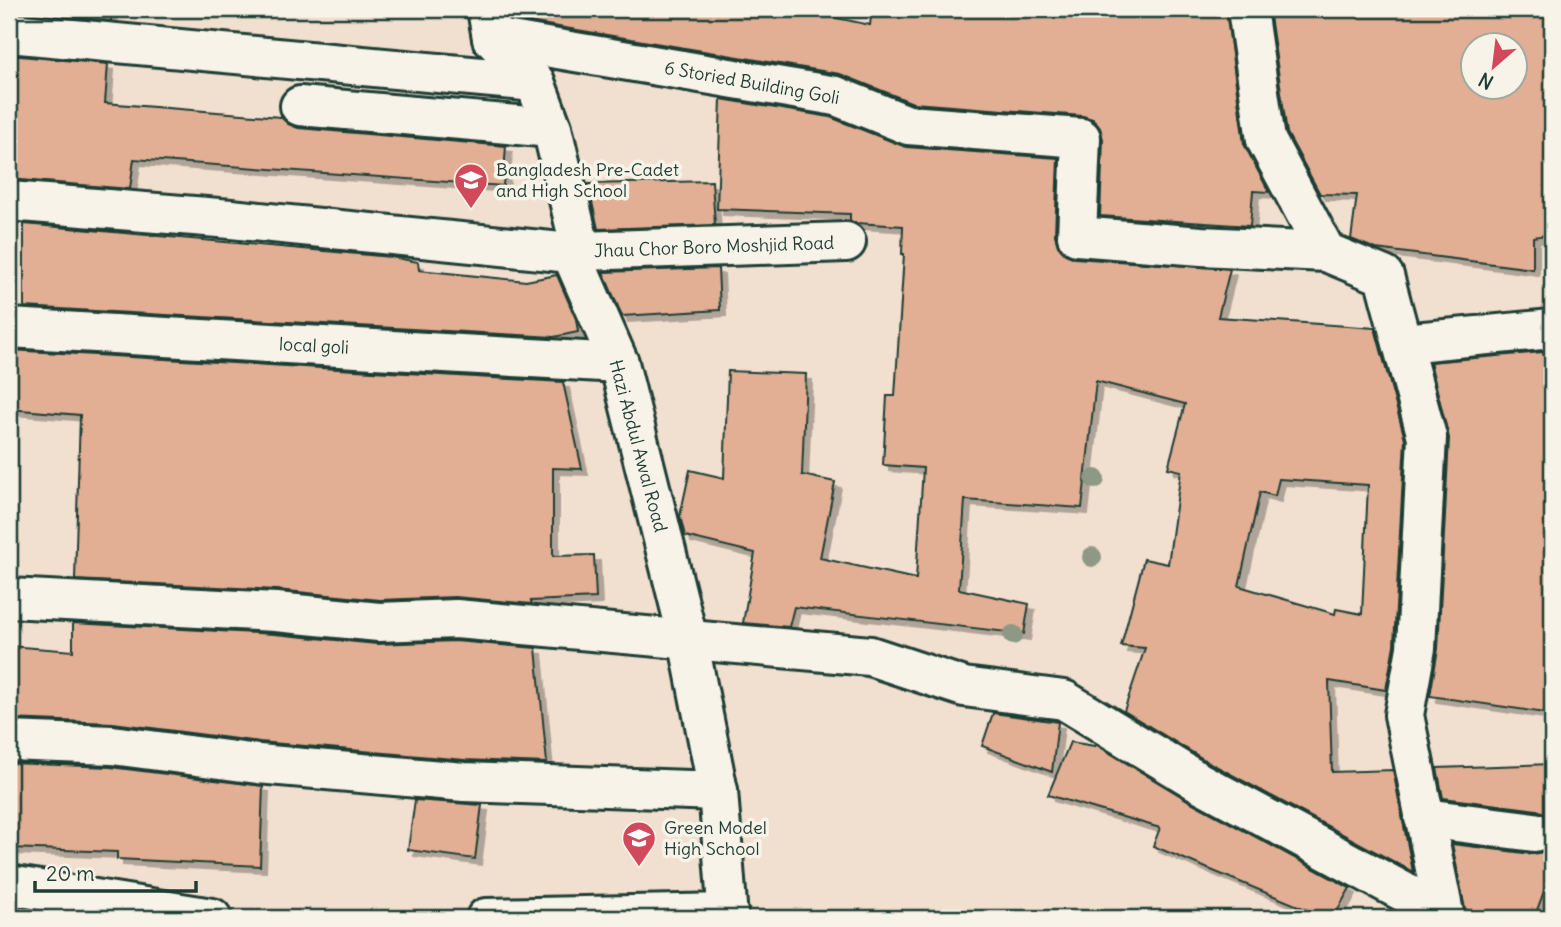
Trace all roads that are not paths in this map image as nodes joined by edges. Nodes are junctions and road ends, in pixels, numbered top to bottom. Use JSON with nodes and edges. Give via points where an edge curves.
{"nodes":[{"id":1,"x":1247,"y":9,"type":"edge"},
{"id":2,"x":490,"y":24,"type":"edge"},
{"id":3,"x":9,"y":33,"type":"edge"},
{"id":4,"x":535,"y":82,"type":"junction"},
{"id":5,"x":300,"y":106,"type":"dead end"},
{"id":6,"x":552,"y":128,"type":"junction"},
{"id":7,"x":9,"y":201,"type":"edge"},
{"id":8,"x":846,"y":242,"type":"dead end"},
{"id":9,"x":576,"y":252,"type":"junction"},
{"id":10,"x":1326,"y":252,"type":"junction"},
{"id":11,"x":9,"y":328,"type":"edge"},
{"id":12,"x":1552,"y":329,"type":"edge"},
{"id":13,"x":1403,"y":344,"type":"junction"},
{"id":14,"x":619,"y":363,"type":"junction"},
{"id":15,"x":9,"y":598,"type":"edge"},
{"id":16,"x":688,"y":639,"type":"junction"},
{"id":17,"x":9,"y":741,"type":"edge"},
{"id":18,"x":718,"y":791,"type":"junction"},
{"id":19,"x":1424,"y":818,"type":"junction"},
{"id":20,"x":1534,"y":832,"type":"dead end"},
{"id":21,"x":9,"y":885,"type":"edge"},
{"id":22,"x":728,"y":916,"type":"edge"},
{"id":23,"x":1444,"y":916,"type":"edge"},
{"id":24,"x":212,"y":918,"type":"edge"},
{"id":25,"x":486,"y":918,"type":"edge"}],
"edges":[{"from":1,"to":10,"type":"street","via":[[1266,140]]},
{"from":2,"to":4,"type":"street","name":"Hazi Abdul Awal Road"},
{"from":2,"to":10,"type":"street","name":"6 Storied Building Goli","via":[[836,96],[908,125],[1081,138],[1077,236]]},
{"from":3,"to":4,"type":"street"},
{"from":4,"to":6,"type":"street","name":"Hazi Abdul Awal Road"},
{"from":5,"to":6,"type":"street"},
{"from":6,"to":9,"type":"street","name":"Hazi Abdul Awal Road"},
{"from":7,"to":9,"type":"street","name":"Jhau Chor Boro Moshjid Road"},
{"from":8,"to":9,"type":"street","name":"Jhau Chor Boro Moshjid Road"},
{"from":9,"to":14,"type":"street","name":"Hazi Abdul Awal Road"},
{"from":10,"to":13,"type":"street","via":[[1384,276]]},
{"from":11,"to":14,"type":"street","name":"local goli"},
{"from":12,"to":13,"type":"street"},
{"from":13,"to":19,"type":"street","via":[[1427,438],[1416,648],[1404,715]]},
{"from":14,"to":16,"type":"street","name":"Hazi Abdul Awal Road"},
{"from":15,"to":16,"type":"street","via":[[379,622],[456,619]]},
{"from":16,"to":18,"type":"street","name":"Hazi Abdul Awal Road"},
{"from":16,"to":23,"type":"street","via":[[870,656],[964,687],[1064,701],[1199,782]]},
{"from":17,"to":18,"type":"street","via":[[112,745],[258,764],[464,782]]},
{"from":18,"to":22,"type":"street","name":"Hazi Abdul Awal Road"},
{"from":19,"to":20,"type":"street"},
{"from":19,"to":23,"type":"street"},
{"from":21,"to":24,"type":"street"},
{"from":22,"to":25,"type":"street"}]}
